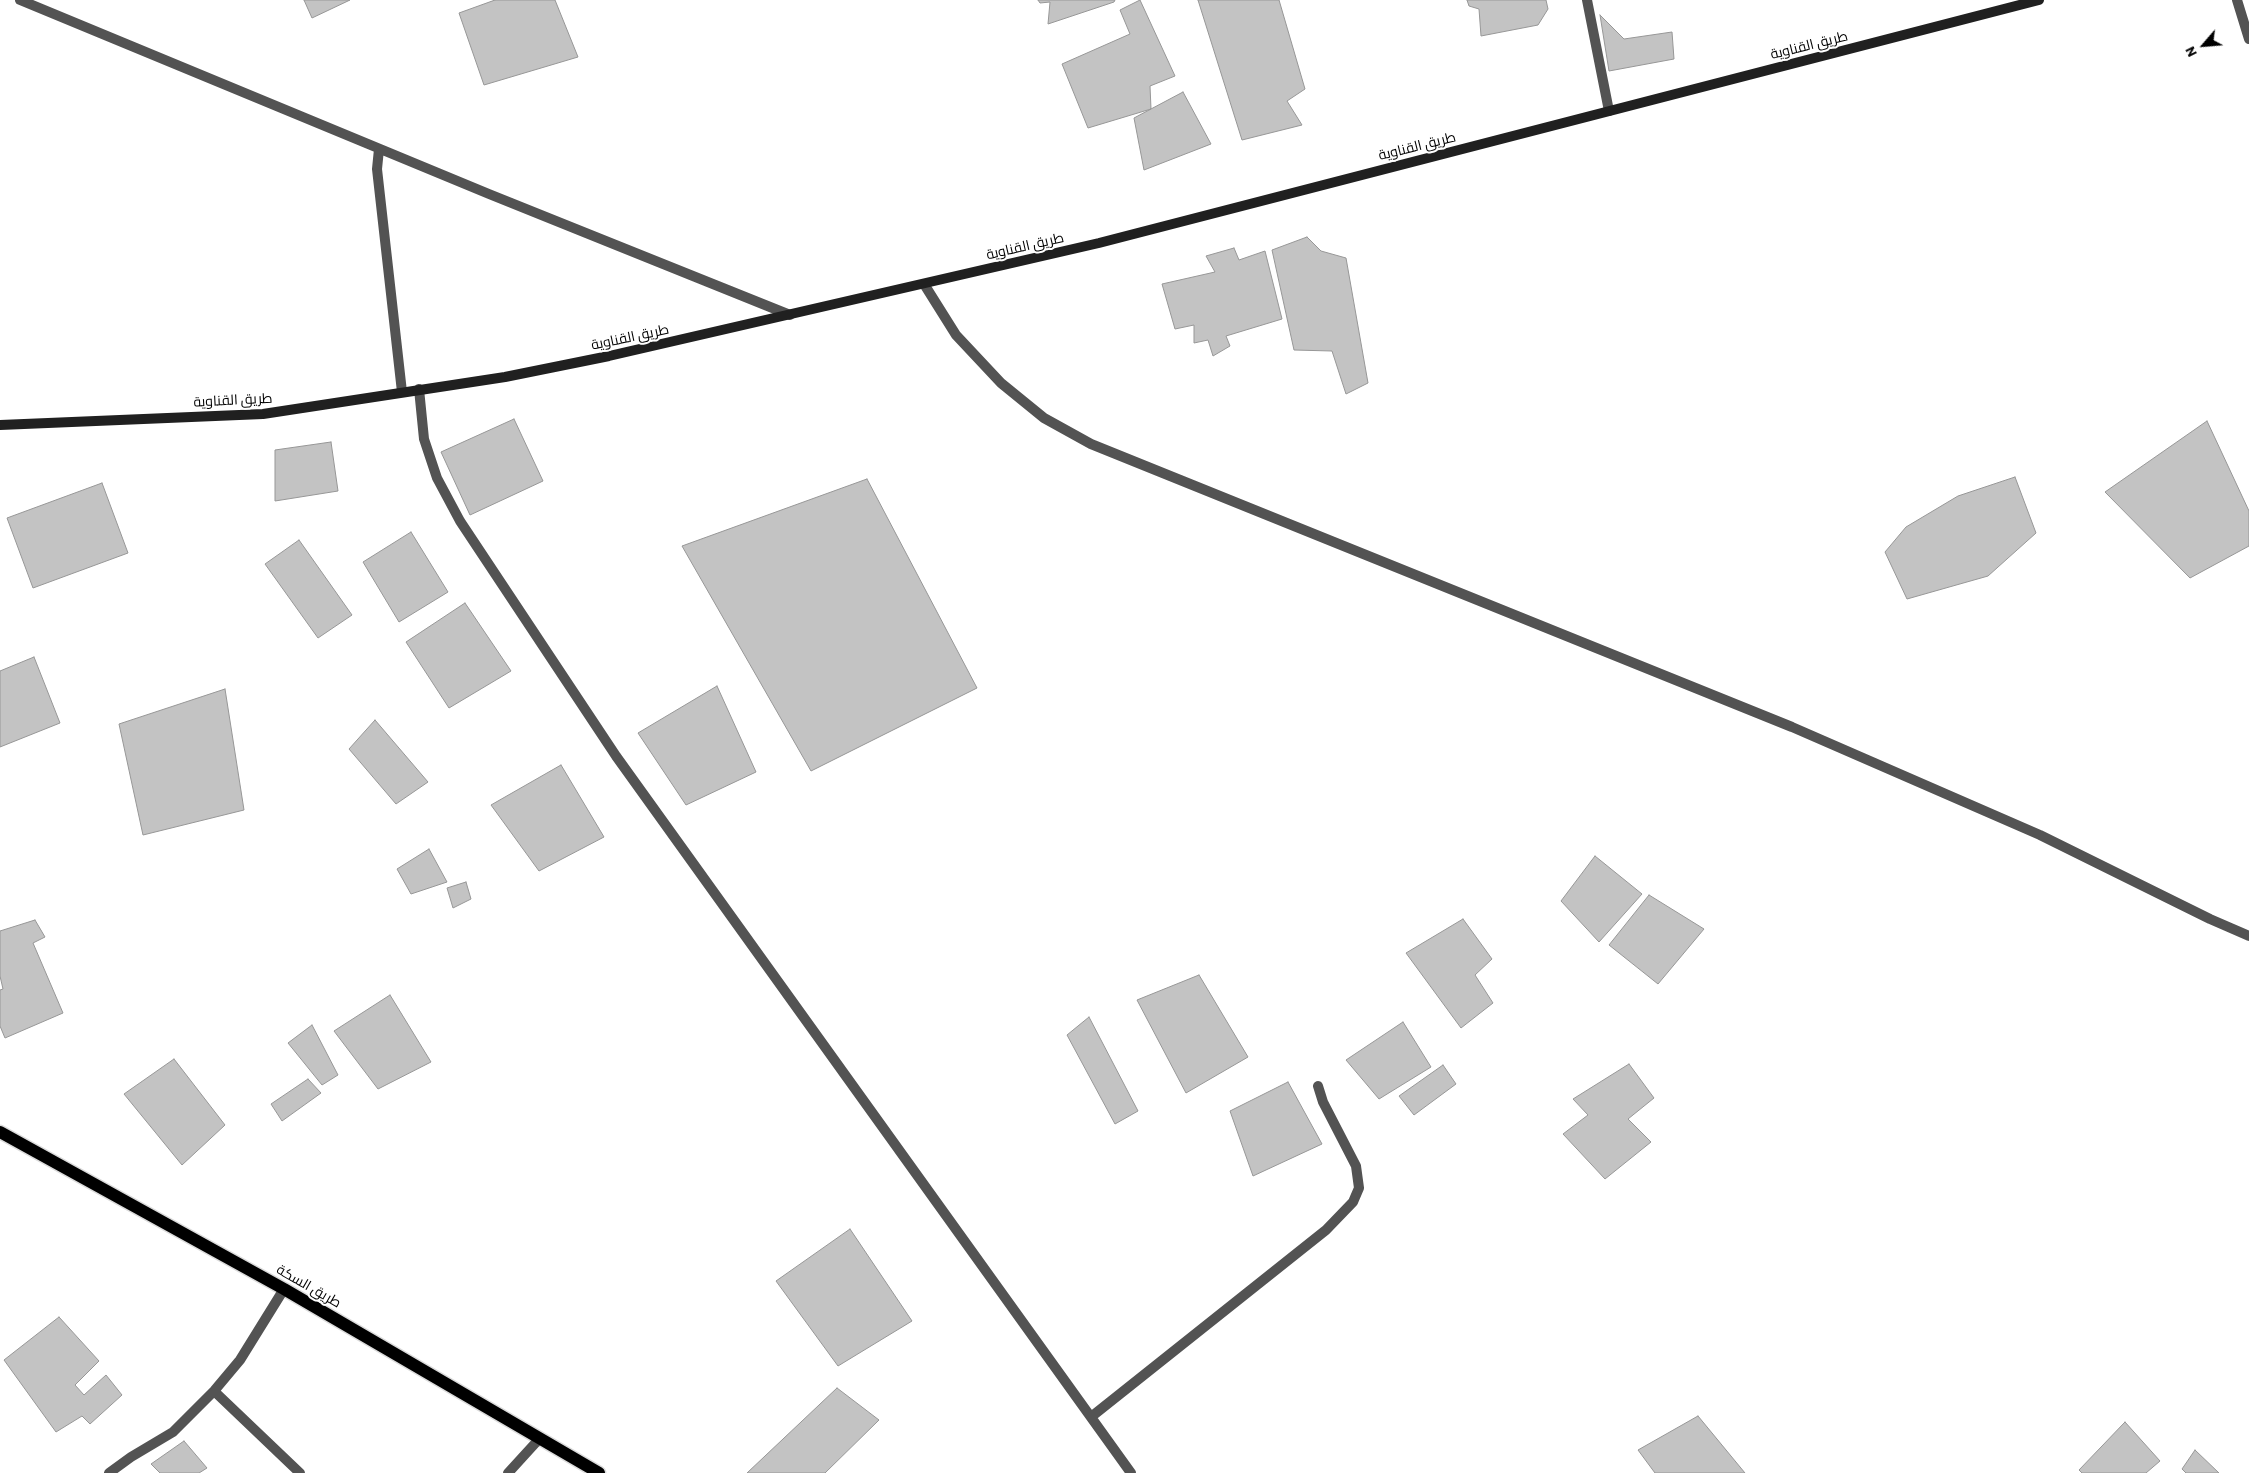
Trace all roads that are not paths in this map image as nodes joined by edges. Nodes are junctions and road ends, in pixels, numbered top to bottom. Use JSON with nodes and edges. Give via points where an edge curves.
{"nodes":[{"id":1,"x":20,"y":0,"type":"edge"},
{"id":2,"x":1587,"y":0,"type":"edge"},
{"id":3,"x":2038,"y":0,"type":"edge"},
{"id":4,"x":2237,"y":0,"type":"edge"},
{"id":5,"x":2249,"y":39,"type":"edge"},
{"id":6,"x":1610,"y":111,"type":"junction"},
{"id":7,"x":379,"y":149,"type":"junction"},
{"id":8,"x":924,"y":284,"type":"junction"},
{"id":9,"x":790,"y":315,"type":"junction"},
{"id":10,"x":420,"y":389,"type":"junction"},
{"id":11,"x":402,"y":392,"type":"junction"},
{"id":12,"x":0,"y":425,"type":"edge"},
{"id":13,"x":2249,"y":936,"type":"edge"},
{"id":14,"x":1318,"y":1086,"type":"dead end"},
{"id":15,"x":0,"y":1132,"type":"edge"},
{"id":16,"x":284,"y":1289,"type":"junction"},
{"id":17,"x":214,"y":1391,"type":"junction"},
{"id":18,"x":1091,"y":1417,"type":"junction"},
{"id":19,"x":540,"y":1438,"type":"junction"},
{"id":20,"x":109,"y":1473,"type":"edge"},
{"id":21,"x":300,"y":1473,"type":"edge"},
{"id":22,"x":508,"y":1473,"type":"edge"},
{"id":23,"x":598,"y":1473,"type":"edge"},
{"id":24,"x":1131,"y":1473,"type":"edge"}],
"edges":[{"from":1,"to":7,"type":"street"},
{"from":2,"to":6,"type":"street"},
{"from":3,"to":6,"type":"street","name":"طريق القناوية"},
{"from":4,"to":5,"type":"street"},
{"from":6,"to":8,"type":"street","name":"طريق القناوية","via":[[1099,243]]},
{"from":7,"to":9,"type":"street"},
{"from":7,"to":11,"type":"street","via":[[377,169]]},
{"from":8,"to":9,"type":"street","name":"طريق القناوية"},
{"from":8,"to":13,"type":"street","via":[[956,335],[1001,383],[1044,418],[1091,444],[1792,727],[2040,835]]},
{"from":9,"to":10,"type":"street","name":"طريق القناوية","via":[[505,377]]},
{"from":10,"to":11,"type":"street","name":"طريق القناوية"},
{"from":10,"to":18,"type":"street","via":[[424,439],[437,478],[460,521],[616,756]]},
{"from":11,"to":12,"type":"street","name":"طريق القناوية","via":[[263,414]]},
{"from":14,"to":18,"type":"street","via":[[1356,1166],[1359,1188],[1353,1202],[1326,1230]]},
{"from":15,"to":16,"type":"main road","name":"طريق السكة"},
{"from":16,"to":17,"type":"street","via":[[240,1360]]},
{"from":16,"to":19,"type":"main road","name":"طريق السكة"},
{"from":17,"to":20,"type":"street","via":[[173,1432]]},
{"from":17,"to":21,"type":"street"},
{"from":18,"to":24,"type":"street"},
{"from":19,"to":22,"type":"street"},
{"from":19,"to":23,"type":"main road","name":"طريق السكة"}]}
